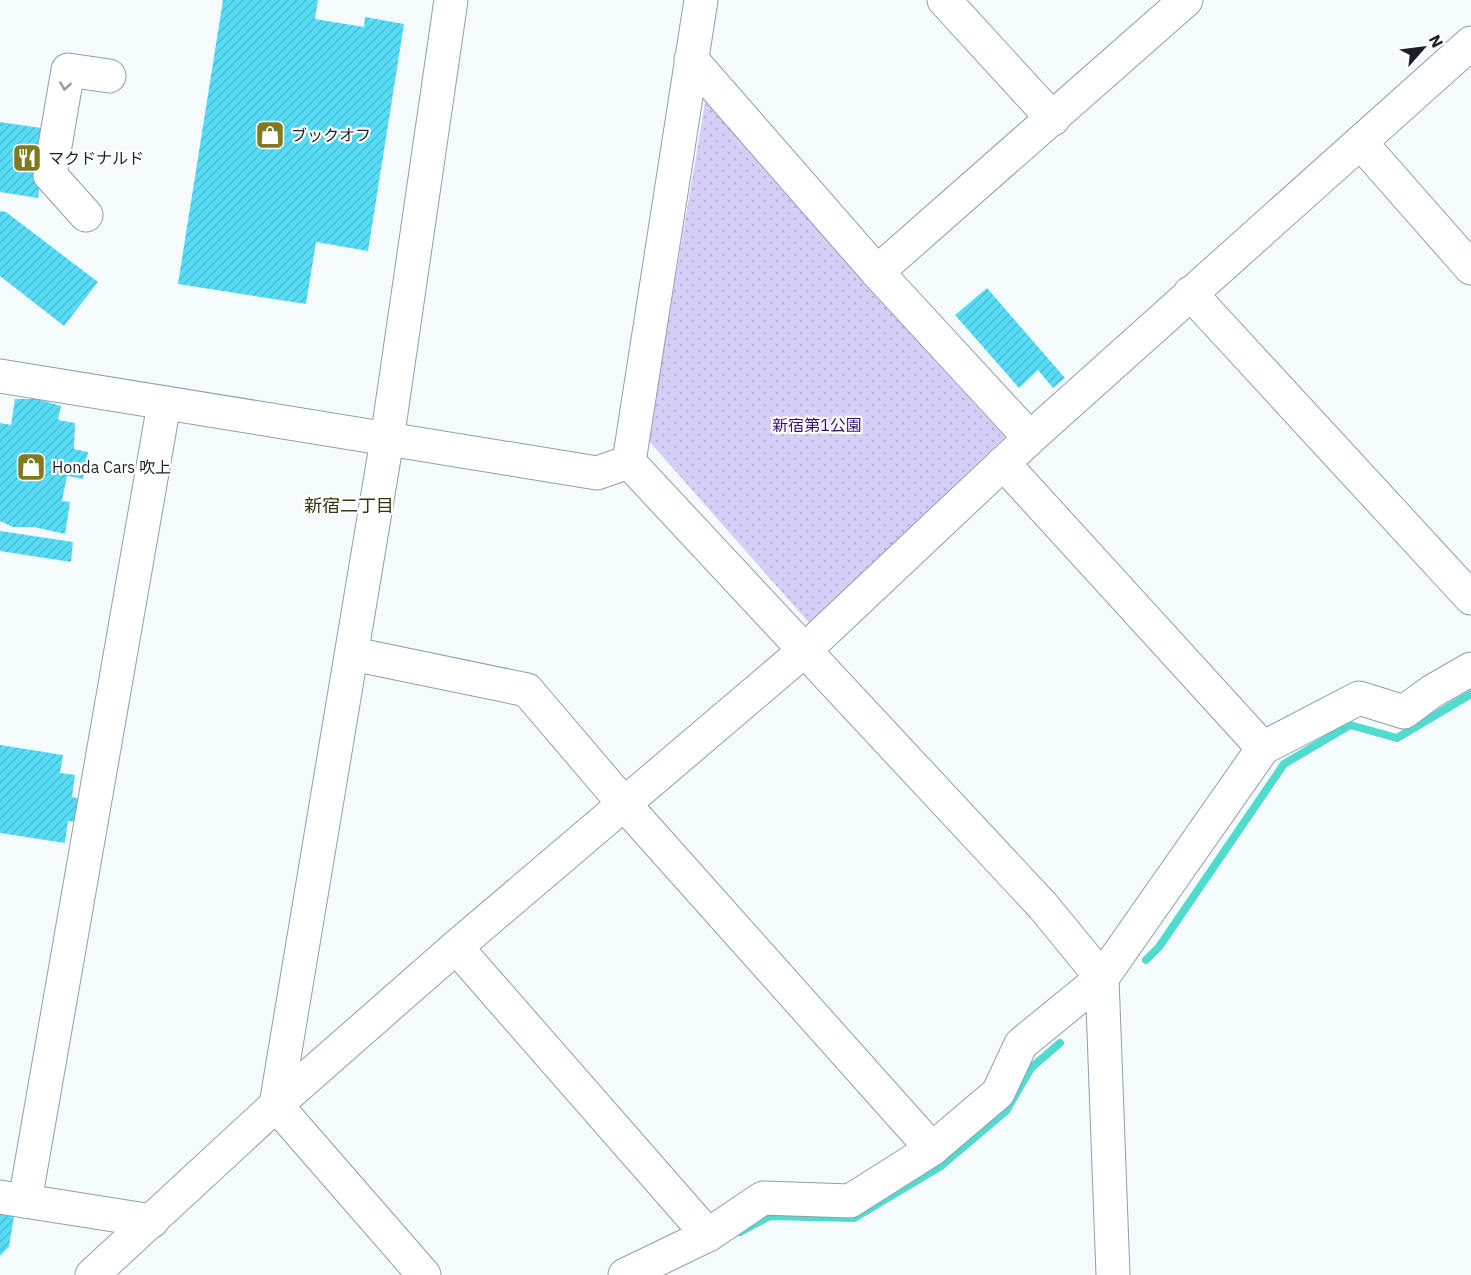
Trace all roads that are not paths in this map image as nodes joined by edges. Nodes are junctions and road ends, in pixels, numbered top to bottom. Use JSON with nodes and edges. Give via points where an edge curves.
{"nodes":[{"id":1,"x":451,"y":0,"type":"edge"},
{"id":2,"x":700,"y":0,"type":"edge"},
{"id":3,"x":944,"y":0,"type":"edge"},
{"id":4,"x":1186,"y":0,"type":"edge"},
{"id":5,"x":1471,"y":43,"type":"edge"},
{"id":6,"x":691,"y":59,"type":"junction"},
{"id":7,"x":109,"y":76,"type":"dead end"},
{"id":8,"x":1053,"y":119,"type":"junction"},
{"id":9,"x":1361,"y":143,"type":"junction"},
{"id":10,"x":86,"y":215,"type":"dead end"},
{"id":11,"x":1471,"y":268,"type":"edge"},
{"id":12,"x":878,"y":272,"type":"junction"},
{"id":13,"x":1190,"y":293,"type":"junction"},
{"id":14,"x":0,"y":376,"type":"edge"},
{"id":15,"x":165,"y":404,"type":"junction"},
{"id":16,"x":1030,"y":438,"type":"junction"},
{"id":17,"x":387,"y":440,"type":"junction"},
{"id":18,"x":629,"y":462,"type":"junction"},
{"id":19,"x":1003,"y":463,"type":"junction"},
{"id":20,"x":1471,"y":598,"type":"edge"},
{"id":21,"x":806,"y":650,"type":"junction"},
{"id":22,"x":353,"y":654,"type":"junction"},
{"id":23,"x":1471,"y":669,"type":"edge"},
{"id":24,"x":1263,"y":748,"type":"junction"},
{"id":25,"x":625,"y":806,"type":"junction"},
{"id":26,"x":456,"y":947,"type":"junction"},
{"id":27,"x":1102,"y":978,"type":"junction"},
{"id":28,"x":276,"y":1105,"type":"junction"},
{"id":29,"x":932,"y":1149,"type":"junction"},
{"id":30,"x":13,"y":1199,"type":"edge"},
{"id":31,"x":152,"y":1221,"type":"junction"},
{"id":32,"x":708,"y":1235,"type":"junction"},
{"id":33,"x":92,"y":1275,"type":"edge"},
{"id":34,"x":424,"y":1275,"type":"edge"},
{"id":35,"x":626,"y":1275,"type":"edge"},
{"id":36,"x":1113,"y":1275,"type":"edge"}],
"edges":[{"from":1,"to":17,"type":"street"},
{"from":2,"to":6,"type":"street"},
{"from":3,"to":8,"type":"street"},
{"from":4,"to":8,"type":"street"},
{"from":5,"to":9,"type":"street"},
{"from":6,"to":12,"type":"street"},
{"from":6,"to":18,"type":"street"},
{"from":7,"to":10,"type":"street","one_way":true,"via":[[68,70],[50,175]]},
{"from":8,"to":12,"type":"street"},
{"from":9,"to":11,"type":"street"},
{"from":9,"to":13,"type":"street"},
{"from":12,"to":16,"type":"street"},
{"from":13,"to":16,"type":"street"},
{"from":13,"to":20,"type":"street"},
{"from":14,"to":15,"type":"street"},
{"from":15,"to":17,"type":"street"},
{"from":15,"to":30,"type":"street"},
{"from":16,"to":19,"type":"street"},
{"from":17,"to":18,"type":"street","via":[[597,473]]},
{"from":17,"to":22,"type":"street"},
{"from":18,"to":21,"type":"street"},
{"from":19,"to":21,"type":"street"},
{"from":19,"to":24,"type":"street"},
{"from":21,"to":25,"type":"street"},
{"from":21,"to":27,"type":"street","via":[[1043,906]]},
{"from":22,"to":25,"type":"street","via":[[527,690]]},
{"from":22,"to":28,"type":"street"},
{"from":23,"to":24,"type":"street","via":[[1404,712],[1359,698]]},
{"from":24,"to":27,"type":"street"},
{"from":25,"to":26,"type":"street"},
{"from":25,"to":29,"type":"street"},
{"from":26,"to":28,"type":"street"},
{"from":26,"to":32,"type":"street"},
{"from":27,"to":29,"type":"street","via":[[1021,1044],[998,1093]]},
{"from":27,"to":36,"type":"street"},
{"from":28,"to":31,"type":"street"},
{"from":28,"to":34,"type":"street"},
{"from":29,"to":32,"type":"street","via":[[850,1201],[763,1198]]},
{"from":30,"to":31,"type":"street"},
{"from":31,"to":33,"type":"street"},
{"from":32,"to":35,"type":"street"}]}
